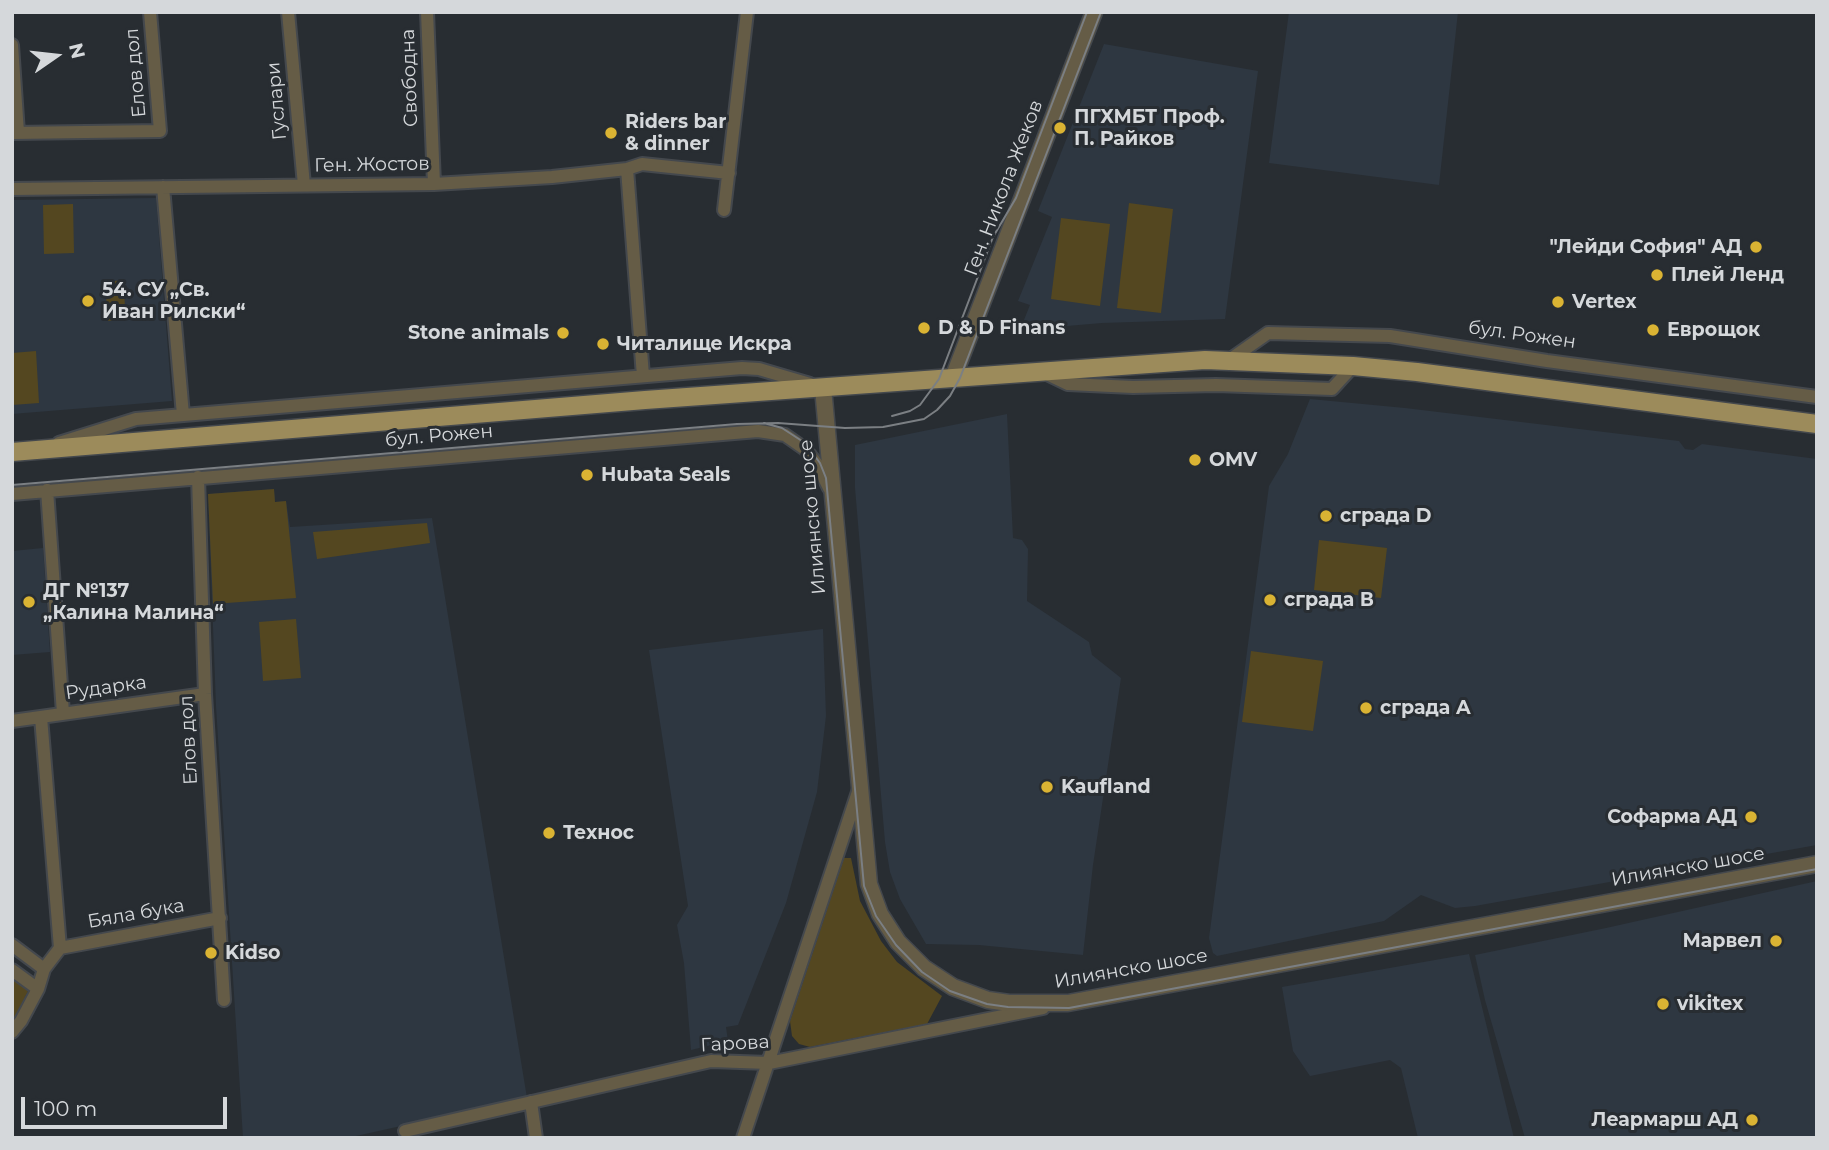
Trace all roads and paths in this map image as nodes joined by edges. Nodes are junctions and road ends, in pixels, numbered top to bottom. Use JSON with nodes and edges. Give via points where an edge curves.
{"nodes":[{"id":1,"x":150,"y":12,"type":"edge"},
{"id":2,"x":288,"y":12,"type":"edge"},
{"id":3,"x":427,"y":12,"type":"edge"},
{"id":4,"x":747,"y":12,"type":"edge"},
{"id":5,"x":1094,"y":12,"type":"edge"},
{"id":6,"x":12,"y":45,"type":"edge"},
{"id":7,"x":15,"y":133,"type":"edge"},
{"id":8,"x":627,"y":169,"type":"junction"},
{"id":9,"x":729,"y":173,"type":"junction"},
{"id":10,"x":434,"y":184,"type":"junction"},
{"id":11,"x":304,"y":186,"type":"junction"},
{"id":12,"x":163,"y":187,"type":"junction"},
{"id":13,"x":12,"y":189,"type":"edge"},
{"id":14,"x":724,"y":211,"type":"dead end"},
{"id":15,"x":1228,"y":361,"type":"junction"},
{"id":16,"x":1353,"y":366,"type":"junction"},
{"id":17,"x":1043,"y":372,"type":"junction"},
{"id":18,"x":643,"y":376,"type":"junction"},
{"id":19,"x":953,"y":378,"type":"junction"},
{"id":20,"x":823,"y":388,"type":"junction"},
{"id":21,"x":1817,"y":397,"type":"edge"},
{"id":22,"x":183,"y":415,"type":"junction"},
{"id":23,"x":1817,"y":424,"type":"edge"},
{"id":24,"x":32,"y":451,"type":"junction"},
{"id":25,"x":12,"y":453,"type":"edge"},
{"id":26,"x":198,"y":477,"type":"junction"},
{"id":27,"x":47,"y":491,"type":"junction"},
{"id":28,"x":12,"y":494,"type":"edge"},
{"id":29,"x":833,"y":502,"type":"junction"},
{"id":30,"x":205,"y":694,"type":"junction"},
{"id":31,"x":64,"y":713,"type":"junction"},
{"id":32,"x":41,"y":717,"type":"junction"},
{"id":33,"x":12,"y":720,"type":"edge"},
{"id":34,"x":859,"y":789,"type":"junction"},
{"id":35,"x":1817,"y":864,"type":"edge"},
{"id":36,"x":219,"y":918,"type":"junction"},
{"id":37,"x":12,"y":945,"type":"edge"},
{"id":38,"x":60,"y":948,"type":"junction"},
{"id":39,"x":44,"y":969,"type":"junction"},
{"id":40,"x":12,"y":970,"type":"edge"},
{"id":41,"x":38,"y":989,"type":"junction"},
{"id":42,"x":225,"y":1000,"type":"dead end"},
{"id":43,"x":1068,"y":1003,"type":"junction"},
{"id":44,"x":12,"y":1032,"type":"edge"},
{"id":45,"x":769,"y":1063,"type":"junction"},
{"id":46,"x":531,"y":1102,"type":"junction"},
{"id":47,"x":405,"y":1131,"type":"dead end"},
{"id":48,"x":536,"y":1138,"type":"edge"},
{"id":49,"x":743,"y":1138,"type":"edge"}],
"edges":[{"from":1,"to":7,"type":"street","name":"Елов дол","via":[[160,131]]},
{"from":2,"to":11,"type":"street","name":"Гуслари"},
{"from":3,"to":10,"type":"street","name":"Свободна"},
{"from":4,"to":9,"type":"street"},
{"from":5,"to":19,"type":"street","name":"Ген. Никола Жеков"},
{"from":6,"to":7,"type":"street"},
{"from":8,"to":9,"type":"street","name":"Ген. Жостов","via":[[642,164]]},
{"from":8,"to":10,"type":"street","name":"Ген. Жостов"},
{"from":8,"to":18,"type":"street"},
{"from":9,"to":14,"type":"street"},
{"from":10,"to":11,"type":"street","name":"Ген. Жостов"},
{"from":11,"to":12,"type":"street","name":"Ген. Жостов"},
{"from":12,"to":13,"type":"street","name":"Ген. Жостов"},
{"from":12,"to":22,"type":"street"},
{"from":15,"to":16,"type":"main road","name":"бул. Рожен"},
{"from":15,"to":17,"type":"main road","name":"бул. Рожен"},
{"from":15,"to":21,"type":"street","name":"бул. Рожен","via":[[1268,333],[1390,336]]},
{"from":16,"to":17,"type":"street","name":"бул. Рожен","via":[[1332,389],[1068,384]]},
{"from":16,"to":23,"type":"main road","name":"бул. Рожен"},
{"from":17,"to":19,"type":"main road","name":"бул. Рожен"},
{"from":18,"to":20,"type":"street","name":"бул. Рожен","via":[[758,369]]},
{"from":18,"to":22,"type":"street","name":"бул. Рожен"},
{"from":19,"to":20,"type":"main road","name":"бул. Рожен"},
{"from":20,"to":24,"type":"main road","name":"бул. Рожен"},
{"from":20,"to":29,"type":"street","name":"Илиянско шосе"},
{"from":22,"to":24,"type":"street","name":"бул. Рожен","via":[[136,419]]},
{"from":24,"to":25,"type":"main road","name":"бул. Рожен"},
{"from":26,"to":27,"type":"street","name":"бул. Рожен"},
{"from":26,"to":29,"type":"street","name":"бул. Рожен","via":[[758,431],[785,435],[805,449],[826,478]]},
{"from":26,"to":30,"type":"street","name":"Елов дол"},
{"from":27,"to":28,"type":"street","name":"бул. Рожен"},
{"from":27,"to":31,"type":"street"},
{"from":29,"to":34,"type":"street","name":"Илиянско шосе"},
{"from":30,"to":31,"type":"street","name":"Рударка"},
{"from":30,"to":36,"type":"street","name":"Елов дол"},
{"from":31,"to":32,"type":"street","name":"Рударка"},
{"from":32,"to":33,"type":"street","name":"Рударка"},
{"from":32,"to":38,"type":"street"},
{"from":34,"to":43,"type":"street","name":"Илиянско шосе","via":[[873,899],[888,929],[910,955],[939,979],[988,1000]]},
{"from":34,"to":45,"type":"street"},
{"from":35,"to":43,"type":"street","name":"Илиянско шосе"},
{"from":36,"to":38,"type":"street","name":"Бяла бука"},
{"from":36,"to":42,"type":"street","name":"Елов дол"},
{"from":37,"to":39,"type":"street"},
{"from":38,"to":39,"type":"street"},
{"from":39,"to":41,"type":"street"},
{"from":40,"to":41,"type":"street"},
{"from":41,"to":44,"type":"street"},
{"from":43,"to":45,"type":"street","name":"Гарова"},
{"from":45,"to":46,"type":"street","name":"Гарова","via":[[711,1061]]},
{"from":45,"to":49,"type":"street"},
{"from":46,"to":47,"type":"street","name":"Гарова"},
{"from":46,"to":48,"type":"street"}]}
